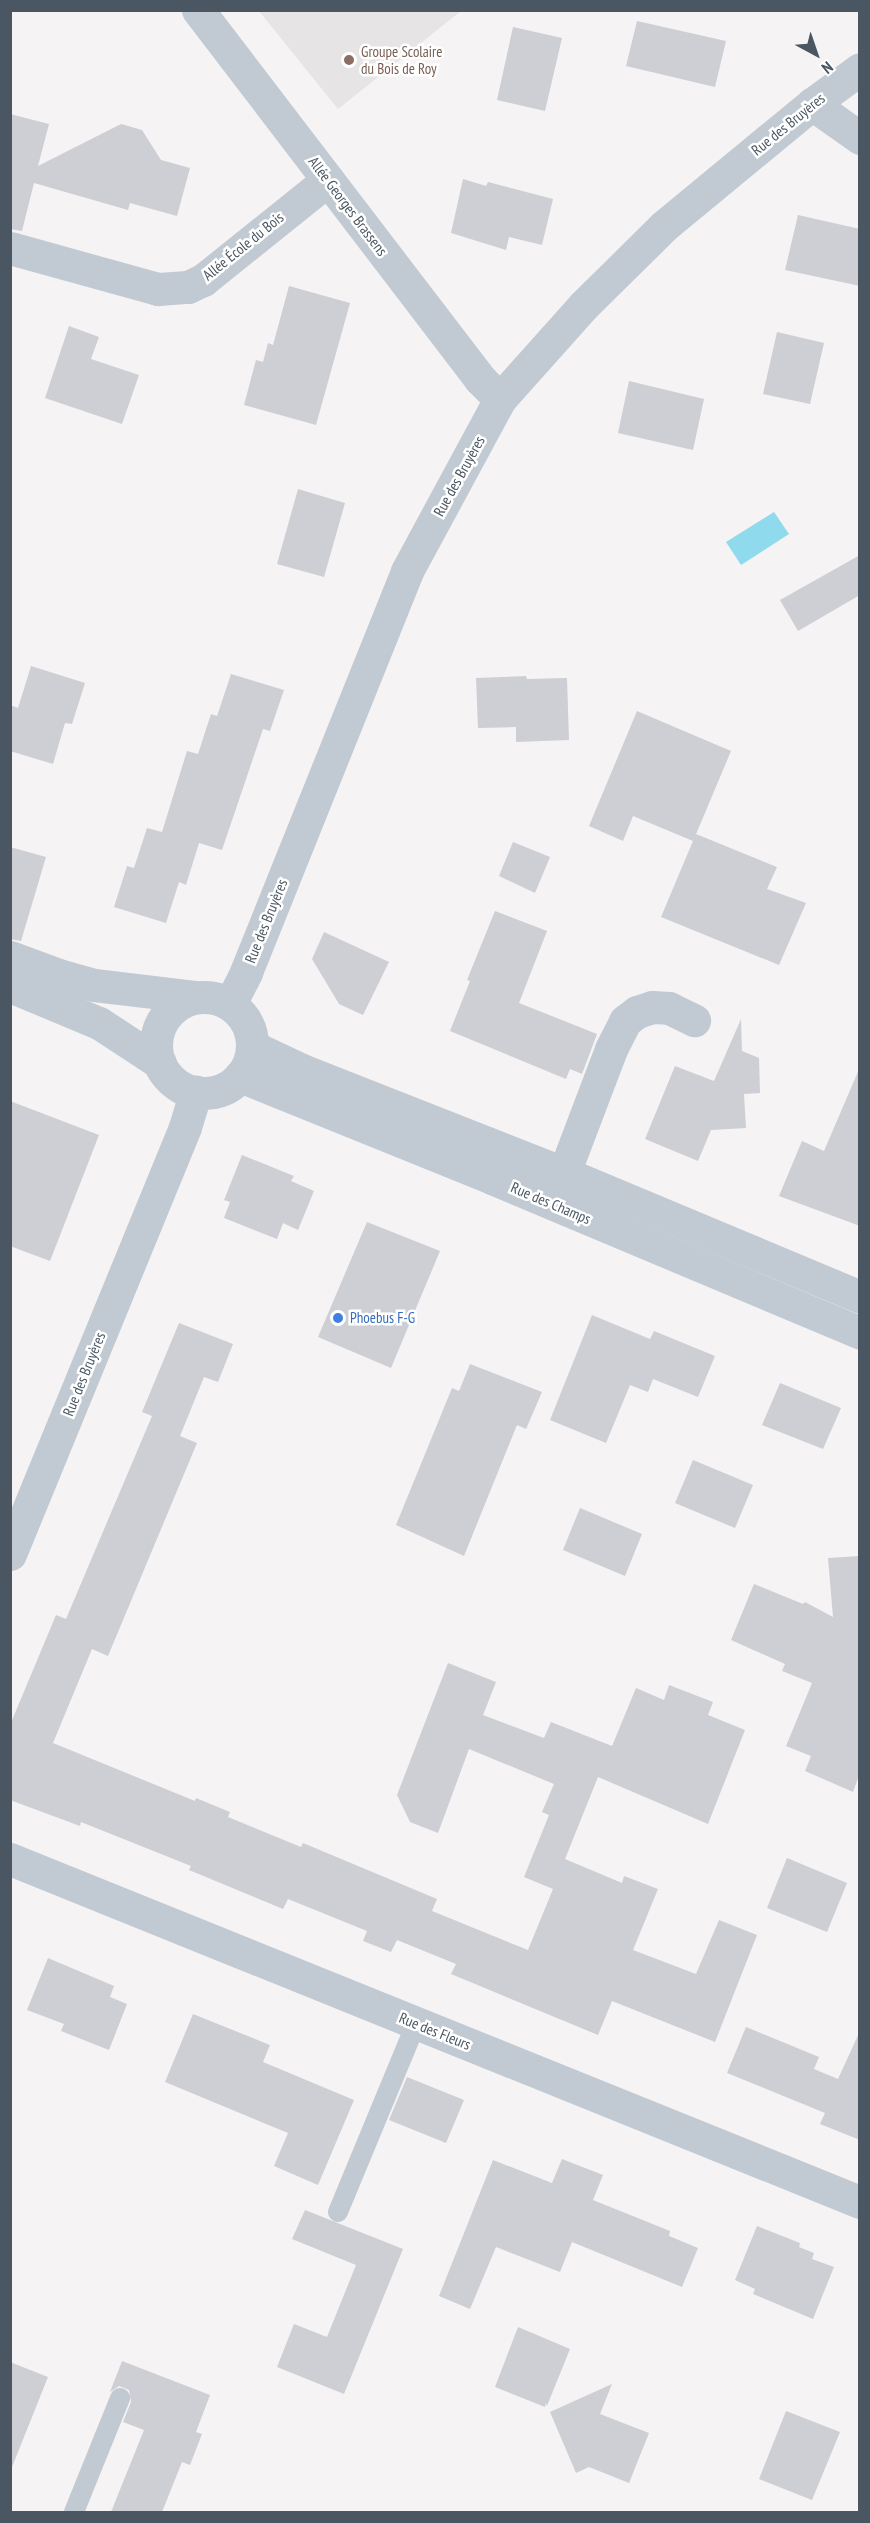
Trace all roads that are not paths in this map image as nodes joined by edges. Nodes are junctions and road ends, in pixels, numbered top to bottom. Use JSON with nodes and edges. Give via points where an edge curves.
{"nodes":[{"id":1,"x":198,"y":10,"type":"edge"},
{"id":2,"x":860,"y":69,"type":"edge"},
{"id":3,"x":812,"y":104,"type":"junction"},
{"id":4,"x":860,"y":138,"type":"edge"},
{"id":5,"x":328,"y":180,"type":"junction"},
{"id":6,"x":10,"y":248,"type":"edge"},
{"id":7,"x":500,"y":399,"type":"junction"},
{"id":8,"x":10,"y":957,"type":"edge"},
{"id":9,"x":10,"y":986,"type":"edge"},
{"id":10,"x":196,"y":997,"type":"junction"},
{"id":11,"x":230,"y":1004,"type":"junction"},
{"id":12,"x":694,"y":1020,"type":"dead end"},
{"id":13,"x":253,"y":1047,"type":"junction"},
{"id":14,"x":160,"y":1063,"type":"junction"},
{"id":15,"x":240,"y":1076,"type":"junction"},
{"id":16,"x":196,"y":1092,"type":"junction"},
{"id":17,"x":564,"y":1173,"type":"junction"},
{"id":18,"x":860,"y":1297,"type":"edge"},
{"id":19,"x":860,"y":1333,"type":"edge"},
{"id":20,"x":10,"y":1554,"type":"edge"},
{"id":21,"x":10,"y":1859,"type":"edge"},
{"id":22,"x":416,"y":2024,"type":"junction"},
{"id":23,"x":860,"y":2202,"type":"edge"},
{"id":24,"x":338,"y":2212,"type":"dead end"},
{"id":25,"x":120,"y":2398,"type":"dead end"},
{"id":26,"x":74,"y":2512,"type":"edge"}],
"edges":[{"from":1,"to":5,"type":"street","name":"Allée Georges Brassens"},
{"from":2,"to":3,"type":"street","name":"Rue des Bruyères"},
{"from":3,"to":4,"type":"street"},
{"from":3,"to":7,"type":"street","name":"Rue des Bruyères","via":[[664,226],[577,313]]},
{"from":5,"to":6,"type":"street","name":"Allée École du Bois","via":[[188,288],[158,289]]},
{"from":5,"to":7,"type":"street","name":"Allée Georges Brassens","via":[[480,379]]},
{"from":7,"to":11,"type":"street","name":"Rue des Bruyères","via":[[407,572]]},
{"from":8,"to":10,"type":"street","via":[[94,985]]},
{"from":9,"to":14,"type":"street","via":[[99,1023]]},
{"from":10,"to":11,"type":"street"},
{"from":10,"to":14,"type":"street","via":[[179,1003],[166,1015],[156,1046]]},
{"from":11,"to":13,"type":"street","via":[[242,1015]]},
{"from":12,"to":17,"type":"street","via":[[669,1008],[652,1007],[625,1021]]},
{"from":13,"to":15,"type":"street"},
{"from":13,"to":17,"type":"street","name":"Rue des Champs"},
{"from":14,"to":16,"type":"street","via":[[180,1086]]},
{"from":15,"to":16,"type":"street","via":[[227,1087]]},
{"from":15,"to":19,"type":"street","name":"Rue des Champs"},
{"from":16,"to":20,"type":"street","name":"Rue des Bruyères"},
{"from":17,"to":18,"type":"street","name":"Rue des Champs"},
{"from":21,"to":22,"type":"street","name":"Rue des Fleurs"},
{"from":22,"to":23,"type":"street","name":"Rue des Fleurs"},
{"from":22,"to":24,"type":"lane"},
{"from":25,"to":26,"type":"lane"}]}
